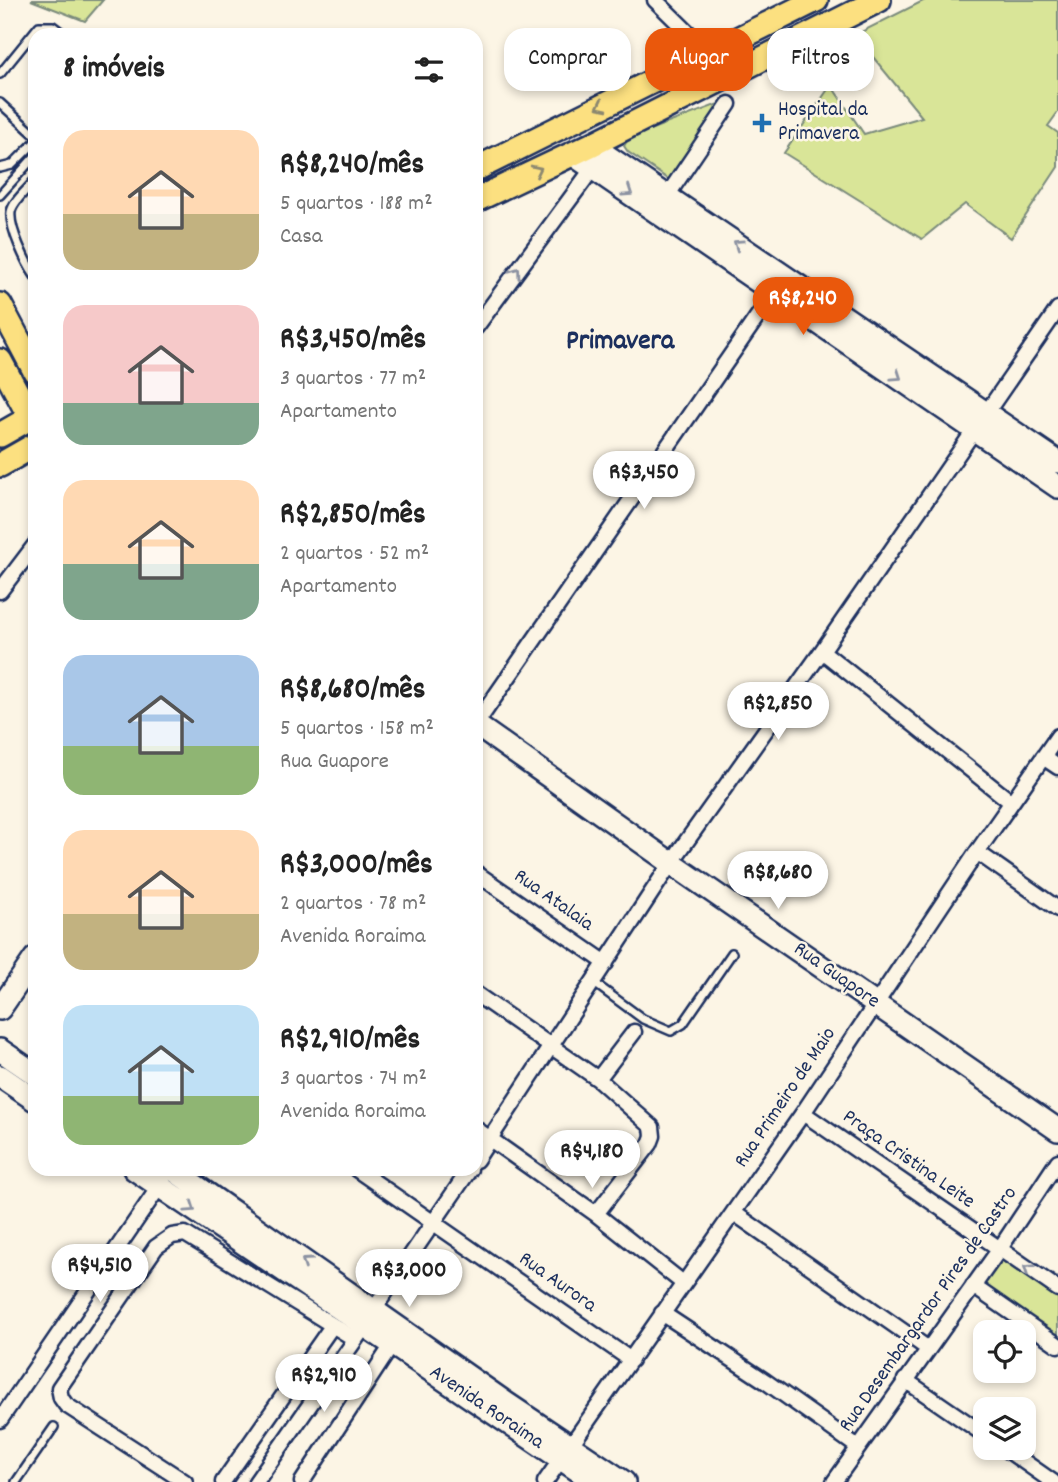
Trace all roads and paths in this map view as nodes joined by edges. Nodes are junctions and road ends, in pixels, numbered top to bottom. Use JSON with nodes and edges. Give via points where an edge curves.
{"nodes":[{"id":1,"x":654,"y":0,"type":"edge"},
{"id":2,"x":816,"y":0,"type":"edge"},
{"id":3,"x":879,"y":0,"type":"edge"},
{"id":4,"x":37,"y":28,"type":"edge"},
{"id":5,"x":56,"y":28,"type":"edge"},
{"id":6,"x":686,"y":28,"type":"edge"},
{"id":7,"x":753,"y":31,"type":"edge"},
{"id":8,"x":28,"y":40,"type":"edge"},
{"id":9,"x":0,"y":74,"type":"edge"},
{"id":10,"x":645,"y":85,"type":"edge"},
{"id":11,"x":0,"y":103,"type":"edge"},
{"id":12,"x":729,"y":104,"type":"dead end"},
{"id":13,"x":28,"y":129,"type":"edge"},
{"id":14,"x":28,"y":143,"type":"edge"},
{"id":15,"x":585,"y":156,"type":"junction"},
{"id":16,"x":28,"y":164,"type":"edge"},
{"id":17,"x":483,"y":166,"type":"edge"},
{"id":18,"x":0,"y":168,"type":"edge"},
{"id":19,"x":28,"y":189,"type":"edge"},
{"id":20,"x":0,"y":195,"type":"edge"},
{"id":21,"x":667,"y":196,"type":"junction"},
{"id":22,"x":483,"y":197,"type":"edge"},
{"id":23,"x":28,"y":262,"type":"edge"},
{"id":24,"x":780,"y":285,"type":"junction"},
{"id":25,"x":0,"y":296,"type":"edge"},
{"id":26,"x":0,"y":304,"type":"edge"},
{"id":27,"x":1058,"y":309,"type":"edge"},
{"id":28,"x":483,"y":316,"type":"edge"},
{"id":29,"x":28,"y":334,"type":"edge"},
{"id":30,"x":28,"y":358,"type":"edge"},
{"id":31,"x":0,"y":361,"type":"edge"},
{"id":32,"x":28,"y":409,"type":"edge"},
{"id":33,"x":981,"y":420,"type":"junction"},
{"id":34,"x":28,"y":421,"type":"edge"},
{"id":35,"x":0,"y":435,"type":"edge"},
{"id":36,"x":28,"y":448,"type":"edge"},
{"id":37,"x":1058,"y":462,"type":"edge"},
{"id":38,"x":0,"y":465,"type":"edge"},
{"id":39,"x":1058,"y":487,"type":"edge"},
{"id":40,"x":28,"y":554,"type":"edge"},
{"id":41,"x":0,"y":590,"type":"edge"},
{"id":42,"x":822,"y":651,"type":"junction"},
{"id":43,"x":483,"y":714,"type":"edge"},
{"id":44,"x":483,"y":729,"type":"edge"},
{"id":45,"x":1058,"y":736,"type":"edge"},
{"id":46,"x":1043,"y":757,"type":"junction"},
{"id":47,"x":1058,"y":767,"type":"edge"},
{"id":48,"x":1011,"y":802,"type":"junction"},
{"id":49,"x":977,"y":852,"type":"junction"},
{"id":50,"x":671,"y":863,"type":"junction"},
{"id":51,"x":483,"y":878,"type":"edge"},
{"id":52,"x":1058,"y":909,"type":"edge"},
{"id":53,"x":732,"y":953,"type":"dead end"},
{"id":54,"x":606,"y":963,"type":"junction"},
{"id":55,"x":28,"y":968,"type":"edge"},
{"id":56,"x":593,"y":982,"type":"junction"},
{"id":57,"x":483,"y":999,"type":"edge"},
{"id":58,"x":876,"y":1004,"type":"junction"},
{"id":59,"x":0,"y":1009,"type":"edge"},
{"id":60,"x":634,"y":1032,"type":"dead end"},
{"id":61,"x":552,"y":1046,"type":"junction"},
{"id":62,"x":0,"y":1050,"type":"edge"},
{"id":63,"x":28,"y":1069,"type":"edge"},
{"id":64,"x":0,"y":1076,"type":"edge"},
{"id":65,"x":597,"y":1079,"type":"junction"},
{"id":66,"x":28,"y":1095,"type":"edge"},
{"id":67,"x":803,"y":1113,"type":"junction"},
{"id":68,"x":1058,"y":1130,"type":"edge"},
{"id":69,"x":483,"y":1134,"type":"edge"},
{"id":70,"x":490,"y":1139,"type":"junction"},
{"id":71,"x":483,"y":1150,"type":"edge"},
{"id":72,"x":1058,"y":1161,"type":"edge"},
{"id":73,"x":167,"y":1176,"type":"edge"},
{"id":74,"x":169,"y":1176,"type":"edge"},
{"id":75,"x":366,"y":1176,"type":"edge"},
{"id":76,"x":465,"y":1176,"type":"edge"},
{"id":77,"x":734,"y":1213,"type":"junction"},
{"id":78,"x":596,"y":1214,"type":"junction"},
{"id":79,"x":433,"y":1223,"type":"junction"},
{"id":80,"x":999,"y":1250,"type":"junction"},
{"id":81,"x":683,"y":1283,"type":"junction"},
{"id":82,"x":973,"y":1286,"type":"junction"},
{"id":83,"x":1058,"y":1289,"type":"edge"},
{"id":84,"x":663,"y":1313,"type":"junction"},
{"id":85,"x":364,"y":1325,"type":"junction"},
{"id":86,"x":332,"y":1326,"type":"junction"},
{"id":87,"x":392,"y":1345,"type":"junction"},
{"id":88,"x":1058,"y":1345,"type":"edge"},
{"id":89,"x":927,"y":1348,"type":"junction"},
{"id":90,"x":631,"y":1360,"type":"junction"},
{"id":91,"x":905,"y":1380,"type":"junction"},
{"id":92,"x":502,"y":1410,"type":"junction"},
{"id":93,"x":0,"y":1420,"type":"edge"},
{"id":94,"x":54,"y":1427,"type":"dead end"},
{"id":95,"x":973,"y":1427,"type":"edge"},
{"id":96,"x":858,"y":1447,"type":"junction"},
{"id":97,"x":566,"y":1452,"type":"junction"},
{"id":98,"x":1022,"y":1460,"type":"edge"},
{"id":99,"x":836,"y":1481,"type":"edge"},
{"id":100,"x":16,"y":1482,"type":"edge"},
{"id":101,"x":185,"y":1482,"type":"edge"},
{"id":102,"x":223,"y":1482,"type":"edge"},
{"id":103,"x":256,"y":1482,"type":"edge"},
{"id":104,"x":302,"y":1482,"type":"edge"},
{"id":105,"x":545,"y":1482,"type":"edge"},
{"id":106,"x":595,"y":1482,"type":"edge"},
{"id":107,"x":624,"y":1482,"type":"edge"},
{"id":108,"x":1053,"y":1482,"type":"edge"}],
"edges":[{"from":1,"to":6,"type":"street"},
{"from":2,"to":7,"type":"main road"},
{"from":3,"to":15,"type":"main road"},
{"from":4,"to":5,"type":"lane"},
{"from":8,"to":9,"type":"lane"},
{"from":10,"to":17,"type":"main road","one_way":true},
{"from":11,"to":13,"type":"lane"},
{"from":12,"to":21,"type":"street"},
{"from":14,"to":18,"type":"lane","via":[[12,165]]},
{"from":15,"to":21,"type":"street"},
{"from":22,"to":15,"type":"main road","one_way":true},
{"from":15,"to":24,"type":"street","one_way":true},
{"from":28,"to":15,"type":"street","one_way":true},
{"from":16,"to":20,"type":"lane"},
{"from":19,"to":23,"type":"lane","via":[[11,213]]},
{"from":24,"to":21,"type":"street","one_way":true},
{"from":24,"to":33,"type":"street"},
{"from":24,"to":43,"type":"street"},
{"from":25,"to":29,"type":"main road"},
{"from":26,"to":30,"type":"main road"},
{"from":27,"to":33,"type":"street"},
{"from":31,"to":32,"type":"main road"},
{"from":33,"to":37,"type":"street"},
{"from":33,"to":39,"type":"street"},
{"from":33,"to":42,"type":"street"},
{"from":34,"to":35,"type":"main road"},
{"from":36,"to":38,"type":"main road"},
{"from":40,"to":41,"type":"street"},
{"from":42,"to":48,"type":"street"},
{"from":42,"to":50,"type":"street"},
{"from":44,"to":50,"type":"street","name":"Rua Guapore"},
{"from":45,"to":46,"type":"street","name":"Rua Primeiro de Maio"},
{"from":46,"to":47,"type":"street"},
{"from":46,"to":48,"type":"street","name":"Rua Primeiro de Maio"},
{"from":48,"to":49,"type":"street","name":"Rua Primeiro de Maio"},
{"from":49,"to":52,"type":"street"},
{"from":49,"to":58,"type":"street","name":"Rua Primeiro de Maio"},
{"from":50,"to":54,"type":"street"},
{"from":50,"to":58,"type":"street","name":"Rua Guapore"},
{"from":51,"to":54,"type":"street","name":"Rua Atalaia"},
{"from":53,"to":56,"type":"lane","via":[[684,1024],[671,1031],[643,1019]]},
{"from":54,"to":56,"type":"street"},
{"from":55,"to":59,"type":"street"},
{"from":56,"to":61,"type":"street"},
{"from":57,"to":61,"type":"street"},
{"from":58,"to":67,"type":"street","name":"Rua Primeiro de Maio"},
{"from":58,"to":68,"type":"street","name":"Rua Guapore"},
{"from":60,"to":65,"type":"street"},
{"from":61,"to":65,"type":"street"},
{"from":61,"to":70,"type":"street"},
{"from":62,"to":63,"type":"street"},
{"from":64,"to":66,"type":"street"},
{"from":65,"to":78,"type":"street","via":[[647,1121],[653,1136]]},
{"from":67,"to":77,"type":"street","name":"Rua Primeiro de Maio"},
{"from":67,"to":80,"type":"street","name":"Praça Cristina Leite"},
{"from":69,"to":70,"type":"street"},
{"from":70,"to":71,"type":"street"},
{"from":70,"to":78,"type":"street"},
{"from":72,"to":80,"type":"street","name":"Rua Desembargardor Pires de Castro"},
{"from":73,"to":93,"type":"street"},
{"from":74,"to":85,"type":"street","name":"Avenida Roraima"},
{"from":75,"to":79,"type":"street","name":"Rua Aurora"},
{"from":76,"to":79,"type":"street"},
{"from":77,"to":81,"type":"street","name":"Rua Primeiro de Maio"},
{"from":77,"to":89,"type":"street"},
{"from":78,"to":81,"type":"street"},
{"from":79,"to":85,"type":"street"},
{"from":79,"to":90,"type":"street","name":"Rua Aurora"},
{"from":80,"to":82,"type":"street","name":"Rua Desembargardor Pires de Castro"},
{"from":83,"to":80,"type":"street","name":"Praça Cristina Leite","one_way":true},
{"from":81,"to":84,"type":"street","name":"Rua Primeiro de Maio"},
{"from":82,"to":88,"type":"street"},
{"from":82,"to":89,"type":"street","name":"Rua Desembargardor Pires de Castro"},
{"from":84,"to":90,"type":"street","name":"Rua Primeiro de Maio"},
{"from":84,"to":96,"type":"street"},
{"from":85,"to":86,"type":"street"},
{"from":85,"to":87,"type":"street","name":"Avenida Roraima"},
{"from":85,"to":92,"type":"street","name":"Avenida Roraima"},
{"from":85,"to":103,"type":"street"},
{"from":86,"to":101,"type":"street","via":[[185,1234],[156,1247],[59,1388],[66,1405]]},
{"from":86,"to":102,"type":"street"},
{"from":87,"to":92,"type":"street","name":"Avenida Roraima"},
{"from":87,"to":104,"type":"street"},
{"from":89,"to":91,"type":"street","name":"Rua Desembargardor Pires de Castro"},
{"from":90,"to":97,"type":"street","name":"Rua Primeiro de Maio"},
{"from":91,"to":95,"type":"street"},
{"from":91,"to":96,"type":"street","name":"Rua Desembargardor Pires de Castro"},
{"from":92,"to":97,"type":"street","name":"Avenida Roraima"},
{"from":94,"to":100,"type":"lane"},
{"from":96,"to":99,"type":"street","name":"Rua Desembargardor Pires de Castro"},
{"from":97,"to":105,"type":"street","name":"Rua Primeiro de Maio"},
{"from":97,"to":106,"type":"street","name":"Avenida Roraima"},
{"from":97,"to":107,"type":"street","name":"Avenida Roraima"},
{"from":98,"to":108,"type":"street"}]}
